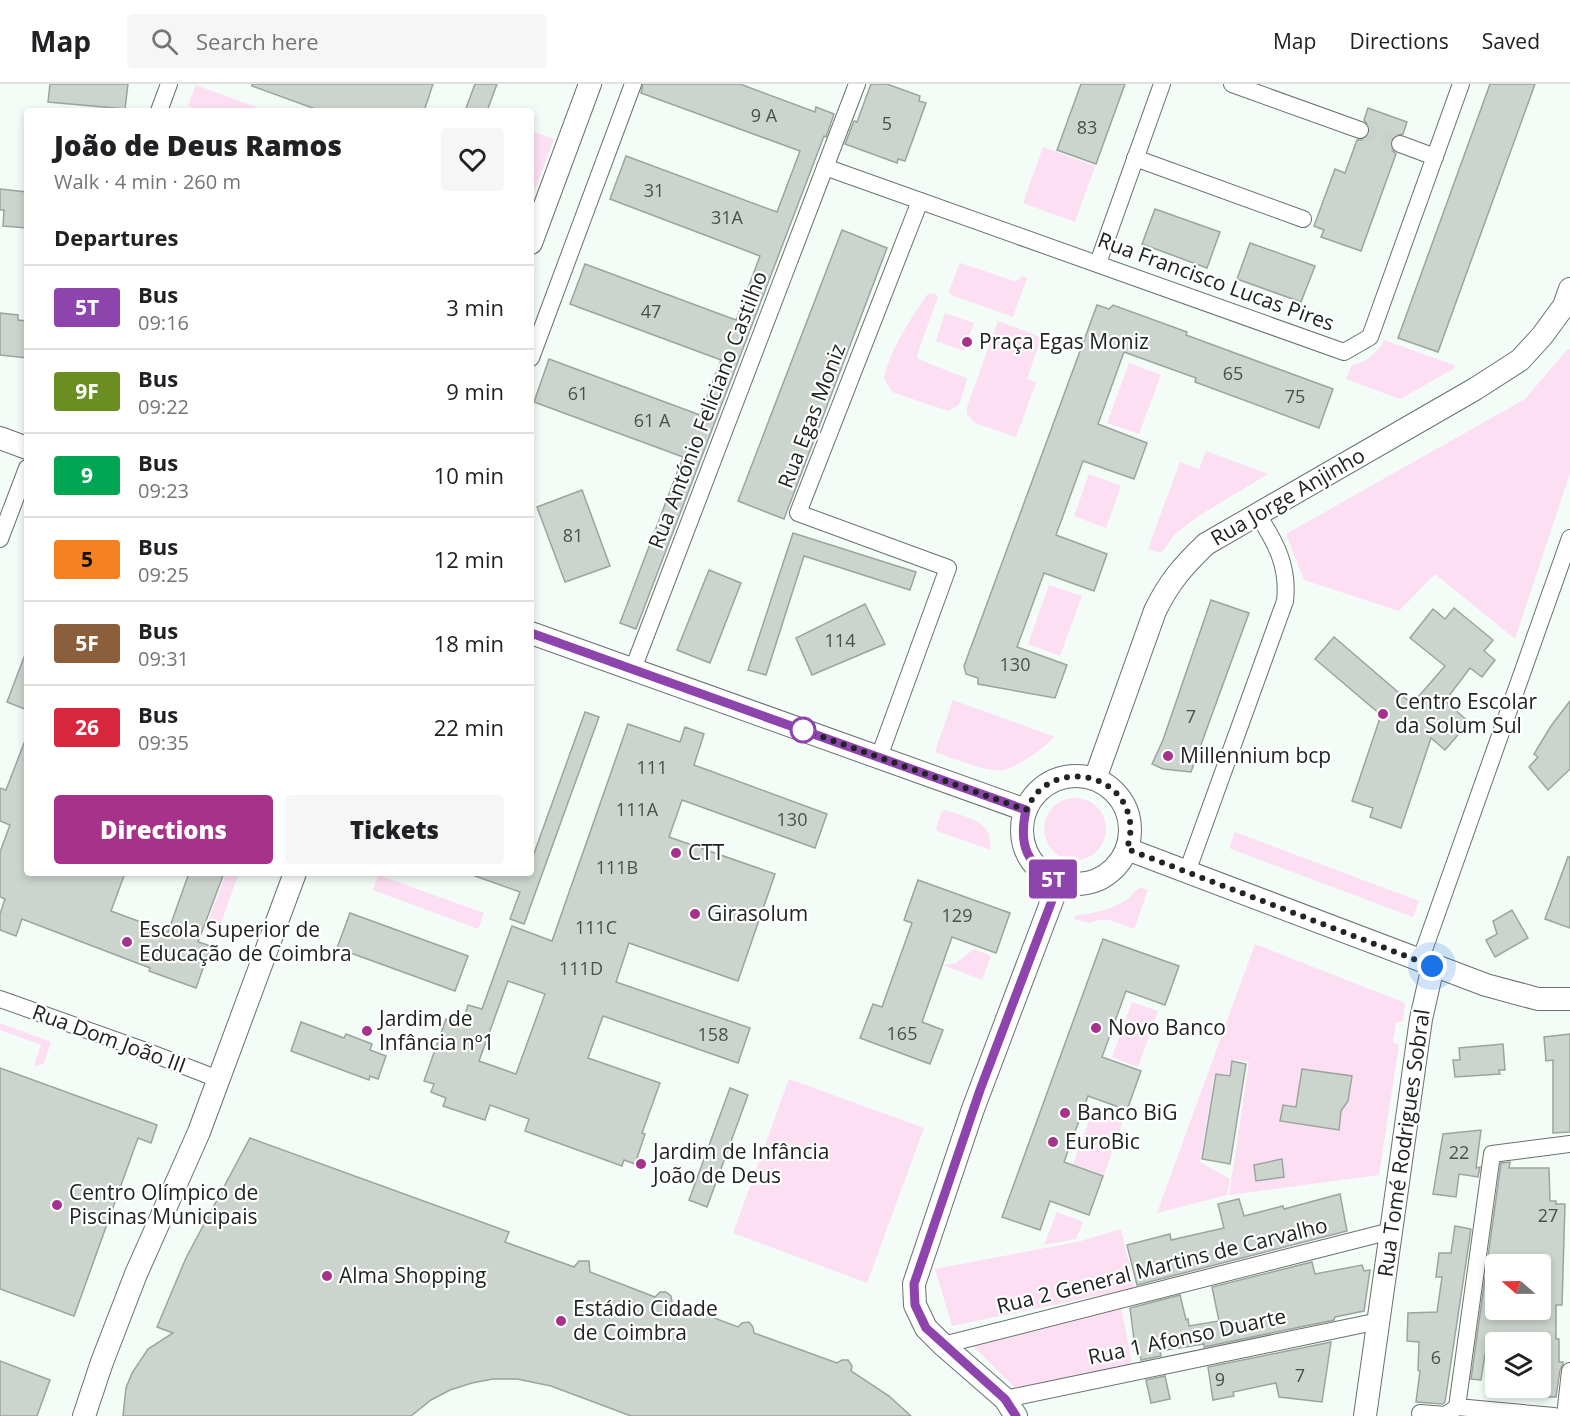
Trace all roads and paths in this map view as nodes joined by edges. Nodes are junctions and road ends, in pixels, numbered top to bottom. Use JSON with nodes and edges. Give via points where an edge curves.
{"nodes":[{"id":1,"x":169,"y":84,"type":"edge"},
{"id":2,"x":590,"y":84,"type":"edge"},
{"id":3,"x":633,"y":84,"type":"edge"},
{"id":4,"x":857,"y":84,"type":"edge"},
{"id":5,"x":1162,"y":84,"type":"edge"},
{"id":6,"x":1232,"y":84,"type":"edge"},
{"id":7,"x":1461,"y":84,"type":"edge"},
{"id":8,"x":160,"y":108,"type":"edge"},
{"id":9,"x":1360,"y":130,"type":"tunnel mouth"},
{"id":10,"x":1400,"y":144,"type":"tunnel mouth"},
{"id":11,"x":1435,"y":157,"type":"junction"},
{"id":12,"x":1135,"y":158,"type":"junction"},
{"id":13,"x":825,"y":167,"type":"junction"},
{"id":14,"x":920,"y":201,"type":"junction"},
{"id":15,"x":1303,"y":219,"type":"dead end"},
{"id":16,"x":534,"y":235,"type":"edge"},
{"id":17,"x":1098,"y":263,"type":"junction"},
{"id":18,"x":1568,"y":301,"type":"edge"},
{"id":19,"x":534,"y":350,"type":"edge"},
{"id":20,"x":0,"y":438,"type":"edge"},
{"id":21,"x":24,"y":447,"type":"edge"},
{"id":22,"x":24,"y":476,"type":"edge"},
{"id":23,"x":1257,"y":514,"type":"junction"},
{"id":24,"x":1570,"y":538,"type":"edge"},
{"id":25,"x":0,"y":539,"type":"edge"},
{"id":26,"x":534,"y":634,"type":"edge"},
{"id":27,"x":633,"y":669,"type":"junction"},
{"id":28,"x":879,"y":757,"type":"junction"},
{"id":29,"x":1095,"y":779,"type":"junction"},
{"id":30,"x":1026,"y":810,"type":"junction"},
{"id":31,"x":1127,"y":849,"type":"junction"},
{"id":32,"x":1187,"y":872,"type":"junction"},
{"id":33,"x":294,"y":876,"type":"edge"},
{"id":34,"x":1059,"y":882,"type":"junction"},
{"id":35,"x":1426,"y":963,"type":"junction"},
{"id":36,"x":0,"y":999,"type":"edge"},
{"id":37,"x":1570,"y":999,"type":"edge"},
{"id":38,"x":218,"y":1079,"type":"junction"},
{"id":39,"x":1570,"y":1144,"type":"edge"},
{"id":40,"x":1392,"y":1231,"type":"junction"},
{"id":41,"x":1379,"y":1321,"type":"junction"},
{"id":42,"x":943,"y":1345,"type":"junction"},
{"id":43,"x":1570,"y":1371,"type":"edge"},
{"id":44,"x":1011,"y":1407,"type":"edge"},
{"id":45,"x":1457,"y":1407,"type":"junction"},
{"id":46,"x":1420,"y":1413,"type":"dead end"},
{"id":47,"x":84,"y":1416,"type":"edge"},
{"id":48,"x":1365,"y":1416,"type":"edge"},
{"id":49,"x":1554,"y":1416,"type":"edge"},
{"id":50,"x":1565,"y":1416,"type":"edge"}],
"edges":[{"from":1,"to":8,"type":"street"},
{"from":2,"to":16,"type":"main road"},
{"from":3,"to":19,"type":"street"},
{"from":4,"to":13,"type":"street","name":"Rua António Feliciano Castilho"},
{"from":5,"to":12,"type":"street"},
{"from":6,"to":9,"type":"street"},
{"from":7,"to":11,"type":"street","name":"Rua Francisco Lucas Pires"},
{"from":10,"to":11,"type":"street"},
{"from":11,"to":17,"type":"street","name":"Rua Francisco Lucas Pires","via":[[1370,337],[1344,352]]},
{"from":12,"to":15,"type":"street"},
{"from":12,"to":17,"type":"street"},
{"from":13,"to":14,"type":"street","name":"Rua Francisco Lucas Pires"},
{"from":13,"to":27,"type":"street","name":"Rua António Feliciano Castilho"},
{"from":14,"to":17,"type":"street","name":"Rua Francisco Lucas Pires"},
{"from":14,"to":28,"type":"street","name":"Rua Egas Moniz","via":[[798,513],[948,568]]},
{"from":18,"to":23,"type":"main road","name":"Rua Jorge Anjinho","via":[[1520,360]]},
{"from":20,"to":21,"type":"main road"},
{"from":22,"to":25,"type":"street"},
{"from":23,"to":29,"type":"main road","name":"Rua Jorge Anjinho","via":[[1206,544],[1167,587]]},
{"from":23,"to":32,"type":"street","via":[[1278,552],[1286,577],[1285,601]]},
{"from":24,"to":35,"type":"street"},
{"from":26,"to":27,"type":"main road"},
{"from":27,"to":28,"type":"main road"},
{"from":28,"to":30,"type":"main road"},
{"from":29,"to":30,"type":"main road","via":[[1064,777],[1048,784]]},
{"from":29,"to":31,"type":"main road","via":[[1122,800],[1131,832]]},
{"from":30,"to":34,"type":"main road","via":[[1022,828],[1031,861]]},
{"from":31,"to":32,"type":"main road"},
{"from":31,"to":34,"type":"main road","via":[[1107,876],[1076,885]]},
{"from":32,"to":35,"type":"main road"},
{"from":33,"to":38,"type":"main road"},
{"from":34,"to":42,"type":"main road","via":[[973,1109],[914,1284],[915,1305],[926,1328]]},
{"from":35,"to":37,"type":"main road","via":[[1538,999]]},
{"from":35,"to":40,"type":"main road","name":"Rua Tomé Rodrigues Sobral"},
{"from":36,"to":38,"type":"street","name":"Rua Dom João III"},
{"from":38,"to":47,"type":"main road","via":[[199,1132],[136,1274]]},
{"from":39,"to":45,"type":"street","via":[[1492,1154]]},
{"from":40,"to":41,"type":"main road","name":"Rua Tomé Rodrigues Sobral"},
{"from":40,"to":42,"type":"street","name":"Rua 2 General Martins de Carvalho"},
{"from":41,"to":44,"type":"street","name":"Rua 1 Afonso Duarte","via":[[1056,1387]]},
{"from":41,"to":48,"type":"main road","name":"Rua Tomé Rodrigues Sobral"},
{"from":42,"to":44,"type":"main road"},
{"from":43,"to":50,"type":"street"},
{"from":45,"to":46,"type":"street","via":[[1446,1415]]},
{"from":45,"to":49,"type":"street"}]}
